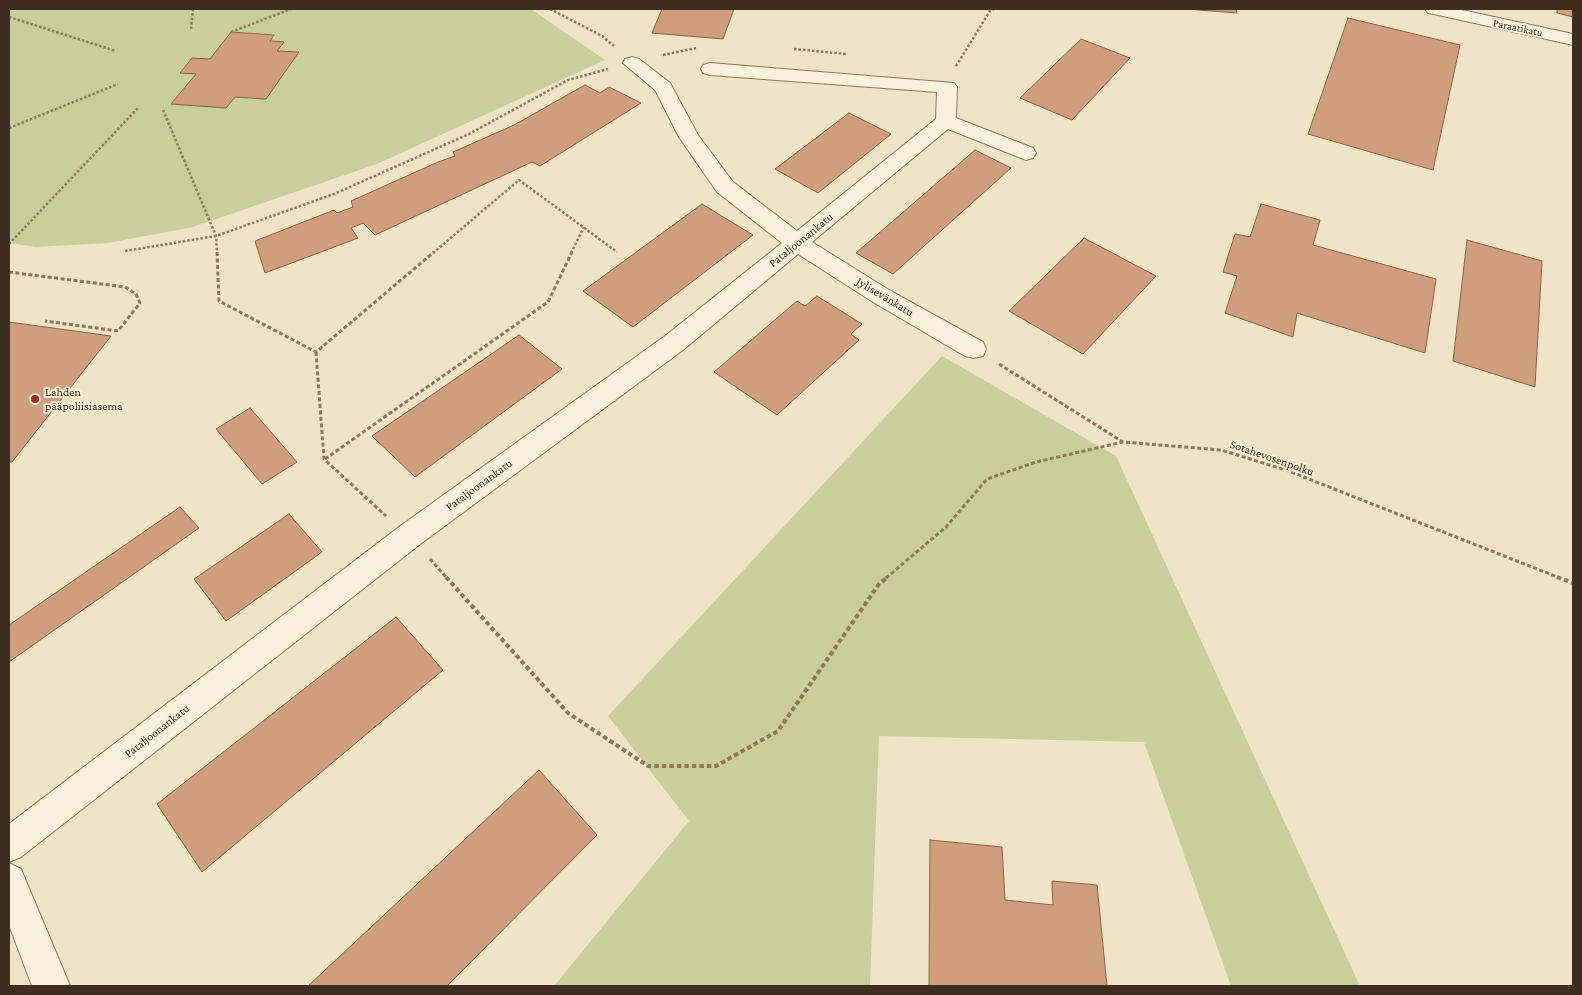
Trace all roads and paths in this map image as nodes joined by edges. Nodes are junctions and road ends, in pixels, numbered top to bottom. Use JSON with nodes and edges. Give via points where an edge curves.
{"nodes":[{"id":1,"x":193,"y":9,"type":"edge"},
{"id":2,"x":291,"y":9,"type":"edge"},
{"id":3,"x":550,"y":9,"type":"edge"},
{"id":4,"x":994,"y":9,"type":"edge"},
{"id":5,"x":1434,"y":9,"type":"edge"},
{"id":6,"x":9,"y":17,"type":"edge"},
{"id":7,"x":190,"y":29,"type":"dead end"},
{"id":8,"x":231,"y":32,"type":"dead end"},
{"id":9,"x":1573,"y":40,"type":"edge"},
{"id":10,"x":116,"y":51,"type":"dead end"},
{"id":11,"x":632,"y":63,"type":"junction"},
{"id":12,"x":710,"y":69,"type":"dead end"},
{"id":13,"x":118,"y":84,"type":"dead end"},
{"id":14,"x":947,"y":87,"type":"junction"},
{"id":15,"x":139,"y":107,"type":"dead end"},
{"id":16,"x":163,"y":110,"type":"dead end"},
{"id":17,"x":946,"y":121,"type":"junction"},
{"id":18,"x":9,"y":128,"type":"edge"},
{"id":19,"x":1026,"y":153,"type":"dead end"},
{"id":20,"x":584,"y":228,"type":"junction"},
{"id":21,"x":216,"y":236,"type":"junction"},
{"id":22,"x":797,"y":243,"type":"junction"},
{"id":23,"x":9,"y":244,"type":"edge"},
{"id":24,"x":125,"y":251,"type":"dead end"},
{"id":25,"x":617,"y":252,"type":"dead end"},
{"id":26,"x":9,"y":272,"type":"edge"},
{"id":27,"x":45,"y":321,"type":"dead end"},
{"id":28,"x":974,"y":349,"type":"joint"},
{"id":29,"x":316,"y":352,"type":"junction"},
{"id":30,"x":1123,"y":442,"type":"junction"},
{"id":31,"x":324,"y":460,"type":"junction"},
{"id":32,"x":409,"y":536,"type":"junction"},
{"id":33,"x":1573,"y":583,"type":"edge"},
{"id":34,"x":9,"y":845,"type":"edge"},
{"id":35,"x":9,"y":881,"type":"edge"},
{"id":36,"x":51,"y":986,"type":"edge"}],
"edges":[{"from":1,"to":7,"type":"path"},
{"from":2,"to":8,"type":"path"},
{"from":3,"to":11,"type":"path","via":[[602,36]]},
{"from":4,"to":14,"type":"path","via":[[950,75]]},
{"from":5,"to":9,"type":"street","name":"Paraatikatu","via":[[1522,33]]},
{"from":6,"to":10,"type":"path"},
{"from":11,"to":21,"type":"path","via":[[568,80],[469,134],[334,194]]},
{"from":11,"to":22,"type":"street","name":"Jylisevänkatu","via":[[663,87],[689,137],[725,187]]},
{"from":12,"to":14,"type":"street"},
{"from":13,"to":18,"type":"path"},
{"from":14,"to":17,"type":"street"},
{"from":15,"to":23,"type":"path"},
{"from":16,"to":21,"type":"path"},
{"from":17,"to":19,"type":"street"},
{"from":17,"to":22,"type":"street","name":"Pataljoonankatu"},
{"from":20,"to":25,"type":"path"},
{"from":20,"to":29,"type":"path","via":[[519,180]]},
{"from":20,"to":31,"type":"path","via":[[548,302]]},
{"from":21,"to":24,"type":"path"},
{"from":21,"to":29,"type":"path","via":[[219,301]]},
{"from":22,"to":28,"type":"street","name":"Jylisevänkatu"},
{"from":22,"to":32,"type":"street","name":"Pataljoonankatu","via":[[674,343]]},
{"from":26,"to":27,"type":"path","via":[[125,287],[136,294],[140,303],[118,331]]},
{"from":28,"to":30,"type":"path","name":"Sotahevosenpolku"},
{"from":29,"to":31,"type":"path"},
{"from":30,"to":32,"type":"path","via":[[1036,462],[987,479],[946,527],[879,584],[778,730],[716,766],[648,766],[568,713]]},
{"from":30,"to":33,"type":"path","name":"Sotahevosenpolku","via":[[1222,450],[1286,470]]},
{"from":31,"to":32,"type":"path"},
{"from":32,"to":34,"type":"street","name":"Pataljoonankatu"},
{"from":35,"to":36,"type":"street"}]}
